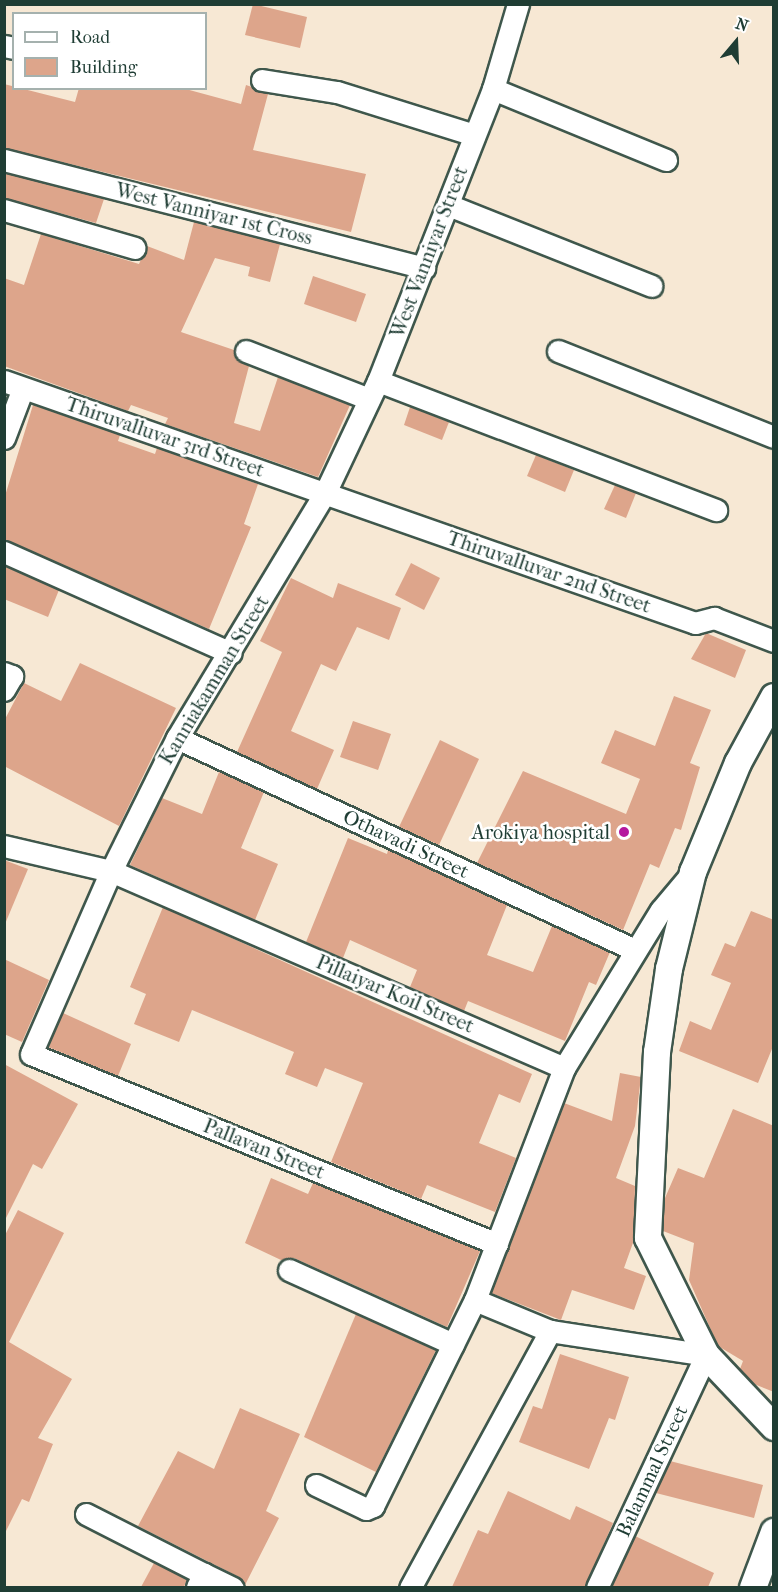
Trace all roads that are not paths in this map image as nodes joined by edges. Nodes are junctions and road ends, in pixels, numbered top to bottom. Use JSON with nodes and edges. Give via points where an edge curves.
{"nodes":[{"id":1,"x":518,"y":4,"type":"edge"},
{"id":2,"x":262,"y":80,"type":"dead end"},
{"id":3,"x":493,"y":89,"type":"junction"},
{"id":4,"x":474,"y":135,"type":"junction"},
{"id":5,"x":4,"y":160,"type":"edge"},
{"id":6,"x":666,"y":160,"type":"dead end"},
{"id":7,"x":448,"y":205,"type":"junction"},
{"id":8,"x":4,"y":210,"type":"edge"},
{"id":9,"x":135,"y":248,"type":"dead end"},
{"id":10,"x":424,"y":268,"type":"junction"},
{"id":11,"x":652,"y":286,"type":"dead end"},
{"id":12,"x":246,"y":351,"type":"dead end"},
{"id":13,"x":558,"y":351,"type":"dead end"},
{"id":14,"x":14,"y":385,"type":"edge"},
{"id":15,"x":374,"y":390,"type":"junction"},
{"id":16,"x":774,"y":437,"type":"edge"},
{"id":17,"x":4,"y":438,"type":"edge"},
{"id":18,"x":325,"y":494,"type":"junction"},
{"id":19,"x":716,"y":510,"type":"dead end"},
{"id":20,"x":4,"y":552,"type":"edge"},
{"id":21,"x":774,"y":641,"type":"edge"},
{"id":22,"x":231,"y":653,"type":"junction"},
{"id":23,"x":4,"y":673,"type":"edge"},
{"id":24,"x":4,"y":690,"type":"edge"},
{"id":25,"x":774,"y":697,"type":"edge"},
{"id":26,"x":177,"y":738,"type":"junction"},
{"id":27,"x":4,"y":846,"type":"edge"},
{"id":28,"x":111,"y":871,"type":"junction"},
{"id":29,"x":693,"y":872,"type":"junction"},
{"id":30,"x":635,"y":951,"type":"junction"},
{"id":31,"x":31,"y":1054,"type":"joint"},
{"id":32,"x":564,"y":1068,"type":"junction"},
{"id":33,"x":497,"y":1245,"type":"junction"},
{"id":34,"x":289,"y":1270,"type":"dead end"},
{"id":35,"x":475,"y":1300,"type":"junction"},
{"id":36,"x":550,"y":1331,"type":"junction"},
{"id":37,"x":453,"y":1344,"type":"junction"},
{"id":38,"x":706,"y":1355,"type":"junction"},
{"id":39,"x":774,"y":1427,"type":"edge"},
{"id":40,"x":316,"y":1485,"type":"dead end"},
{"id":41,"x":87,"y":1514,"type":"dead end"},
{"id":42,"x":772,"y":1542,"type":"edge"},
{"id":43,"x":200,"y":1581,"type":"edge"},
{"id":44,"x":233,"y":1587,"type":"edge"},
{"id":45,"x":410,"y":1587,"type":"edge"},
{"id":46,"x":597,"y":1587,"type":"edge"},
{"id":47,"x":753,"y":1587,"type":"edge"}],
"edges":[{"from":1,"to":3,"type":"street","name":"West Vanniyar Street"},
{"from":2,"to":4,"type":"street","via":[[347,94]]},
{"from":3,"to":4,"type":"street","name":"West Vanniyar Street"},
{"from":3,"to":6,"type":"street"},
{"from":4,"to":7,"type":"street","name":"West Vanniyar Street"},
{"from":5,"to":10,"type":"street","name":"West Vanniyar 1st Cross"},
{"from":7,"to":10,"type":"street","name":"West Vanniyar Street"},
{"from":7,"to":11,"type":"street"},
{"from":8,"to":9,"type":"street"},
{"from":10,"to":15,"type":"street","name":"West Vanniyar Street"},
{"from":12,"to":15,"type":"street"},
{"from":13,"to":16,"type":"street"},
{"from":14,"to":17,"type":"street"},
{"from":14,"to":18,"type":"street","name":"Thiruvalluvar 3rd Street"},
{"from":15,"to":18,"type":"street","name":"West Vanniyar Street"},
{"from":15,"to":19,"type":"street"},
{"from":18,"to":21,"type":"street","name":"Thiruvalluvar 2nd Street","via":[[695,623],[714,618]]},
{"from":18,"to":22,"type":"street","name":"Kanniakamman Street"},
{"from":20,"to":22,"type":"street"},
{"from":22,"to":26,"type":"street","name":"Kanniakamman Street"},
{"from":23,"to":24,"type":"street","via":[[12,676]]},
{"from":25,"to":29,"type":"street","via":[[738,764]]},
{"from":26,"to":28,"type":"street","name":"Kanniakamman Street"},
{"from":26,"to":30,"type":"street","name":"Othavadi Street"},
{"from":27,"to":28,"type":"street","name":"Pillaiyar Koil Street"},
{"from":28,"to":31,"type":"street","name":"Kanniakamman Street"},
{"from":28,"to":32,"type":"street","name":"Pillaiyar Koil Street"},
{"from":29,"to":30,"type":"street"},
{"from":29,"to":38,"type":"street","via":[[669,969],[657,1052],[648,1238]]},
{"from":30,"to":32,"type":"street"},
{"from":31,"to":33,"type":"street","name":"Pallavan Street"},
{"from":32,"to":33,"type":"street"},
{"from":33,"to":35,"type":"street"},
{"from":34,"to":37,"type":"street"},
{"from":35,"to":36,"type":"street"},
{"from":35,"to":37,"type":"street"},
{"from":36,"to":38,"type":"street"},
{"from":36,"to":45,"type":"street"},
{"from":37,"to":40,"type":"street","via":[[373,1506],[366,1509]]},
{"from":38,"to":39,"type":"street"},
{"from":38,"to":46,"type":"street","name":"Balammal Street"},
{"from":41,"to":43,"type":"street"},
{"from":42,"to":47,"type":"street"},
{"from":43,"to":44,"type":"street"}]}
